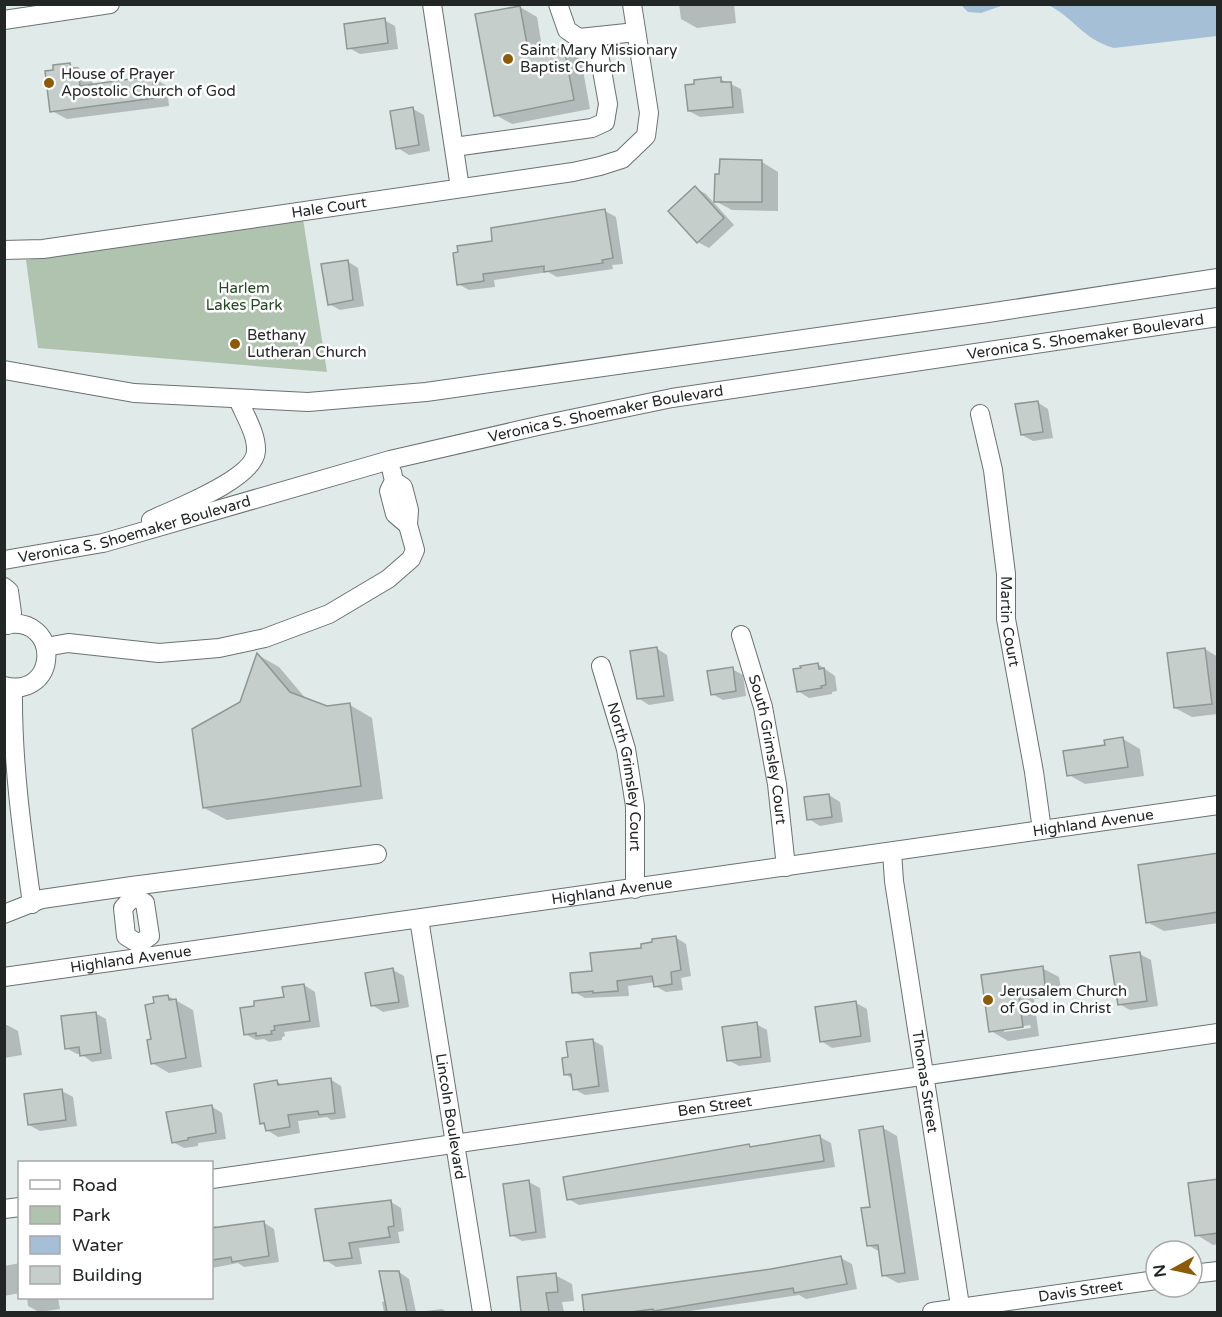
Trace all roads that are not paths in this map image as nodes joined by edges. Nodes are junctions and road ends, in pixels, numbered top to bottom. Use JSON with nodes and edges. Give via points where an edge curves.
{"nodes":[{"id":1,"x":110,"y":4,"type":"edge"},
{"id":2,"x":432,"y":4,"type":"edge"},
{"id":3,"x":558,"y":4,"type":"edge"},
{"id":4,"x":632,"y":4,"type":"edge"},
{"id":5,"x":4,"y":20,"type":"edge"},
{"id":6,"x":636,"y":32,"type":"junction"},
{"id":7,"x":596,"y":37,"type":"junction"},
{"id":8,"x":454,"y":147,"type":"junction"},
{"id":9,"x":460,"y":188,"type":"junction"},
{"id":10,"x":4,"y":250,"type":"edge"},
{"id":11,"x":1218,"y":278,"type":"edge"},
{"id":12,"x":1218,"y":317,"type":"edge"},
{"id":13,"x":4,"y":370,"type":"edge"},
{"id":14,"x":238,"y":399,"type":"junction"},
{"id":15,"x":980,"y":414,"type":"dead end"},
{"id":16,"x":390,"y":460,"type":"junction"},
{"id":17,"x":103,"y":543,"type":"junction"},
{"id":18,"x":4,"y":560,"type":"edge"},
{"id":19,"x":4,"y":587,"type":"edge"},
{"id":20,"x":6,"y":622,"type":"edge"},
{"id":21,"x":741,"y":635,"type":"dead end"},
{"id":22,"x":46,"y":647,"type":"junction"},
{"id":23,"x":601,"y":666,"type":"dead end"},
{"id":24,"x":9,"y":687,"type":"edge"},
{"id":25,"x":1218,"y":805,"type":"edge"},
{"id":26,"x":1042,"y":830,"type":"junction"},
{"id":27,"x":892,"y":852,"type":"junction"},
{"id":28,"x":376,"y":854,"type":"dead end"},
{"id":29,"x":786,"y":867,"type":"junction"},
{"id":30,"x":635,"y":889,"type":"junction"},
{"id":31,"x":133,"y":891,"type":"junction"},
{"id":32,"x":32,"y":904,"type":"junction"},
{"id":33,"x":4,"y":914,"type":"edge"},
{"id":34,"x":419,"y":919,"type":"junction"},
{"id":35,"x":140,"y":951,"type":"junction"},
{"id":36,"x":4,"y":977,"type":"edge"},
{"id":37,"x":1218,"y":1033,"type":"edge"},
{"id":38,"x":922,"y":1076,"type":"junction"},
{"id":39,"x":457,"y":1144,"type":"junction"},
{"id":40,"x":213,"y":1179,"type":"edge"},
{"id":41,"x":1144,"y":1282,"type":"edge"},
{"id":42,"x":961,"y":1310,"type":"edge"},
{"id":43,"x":482,"y":1312,"type":"edge"},
{"id":44,"x":932,"y":1312,"type":"edge"}],
"edges":[{"from":1,"to":5,"type":"street"},
{"from":2,"to":8,"type":"street"},
{"from":3,"to":7,"type":"street","via":[[567,30],[579,38]]},
{"from":4,"to":6,"type":"street"},
{"from":6,"to":7,"type":"street"},
{"from":6,"to":9,"type":"street","name":"Hale Court","via":[[649,113],[646,136],[622,159],[600,166]]},
{"from":7,"to":8,"type":"street","via":[[608,104],[605,122],[592,128]]},
{"from":8,"to":9,"type":"street"},
{"from":9,"to":10,"type":"street","name":"Hale Court","via":[[43,249]]},
{"from":11,"to":14,"type":"street","via":[[426,392],[308,402]]},
{"from":12,"to":16,"type":"street","name":"Veronica S. Shoemaker Boulevard","via":[[672,398]]},
{"from":13,"to":14,"type":"street","via":[[134,393]]},
{"from":14,"to":17,"type":"street","via":[[254,438],[256,453],[251,465],[230,483]]},
{"from":15,"to":26,"type":"street","name":"Martin Court","via":[[993,470],[1006,574],[1006,619]]},
{"from":16,"to":17,"type":"street","name":"Veronica S. Shoemaker Boulevard"},
{"from":16,"to":22,"type":"street","via":[[394,481],[403,487],[415,550],[411,559],[388,579],[329,614],[265,638],[219,648],[159,652],[68,643]]},
{"from":17,"to":18,"type":"street","name":"Veronica S. Shoemaker Boulevard"},
{"from":19,"to":20,"type":"street","via":[[9,591],[12,613]]},
{"from":20,"to":22,"type":"street","via":[[34,630]]},
{"from":21,"to":29,"type":"street","name":"South Grimsley Court","via":[[763,707]]},
{"from":22,"to":24,"type":"street","via":[[48,657],[40,676],[23,687]]},
{"from":23,"to":30,"type":"street","name":"North Grimsley Court","via":[[626,749],[635,806]]},
{"from":24,"to":32,"type":"street"},
{"from":25,"to":26,"type":"street","name":"Highland Avenue"},
{"from":26,"to":27,"type":"street","name":"Highland Avenue"},
{"from":27,"to":29,"type":"street","name":"Highland Avenue"},
{"from":27,"to":38,"type":"street","name":"Thomas Street"},
{"from":28,"to":31,"type":"street"},
{"from":29,"to":30,"type":"street","name":"Highland Avenue"},
{"from":30,"to":34,"type":"street","name":"Highland Avenue"},
{"from":31,"to":32,"type":"street","via":[[42,899]]},
{"from":31,"to":35,"type":"street","via":[[145,903],[150,936]]},
{"from":32,"to":33,"type":"street"},
{"from":34,"to":35,"type":"street","name":"Highland Avenue"},
{"from":34,"to":39,"type":"street","name":"Lincoln Boulevard"},
{"from":35,"to":36,"type":"street","name":"Highland Avenue"},
{"from":37,"to":38,"type":"street","name":"Ben Street"},
{"from":38,"to":39,"type":"street","name":"Ben Street"},
{"from":38,"to":42,"type":"street","name":"Thomas Street"},
{"from":39,"to":40,"type":"street","name":"Ben Street"},
{"from":39,"to":43,"type":"street","name":"Lincoln Boulevard"},
{"from":41,"to":42,"type":"street","name":"Davis Street"},
{"from":42,"to":44,"type":"street","name":"Davis Street"}]}
